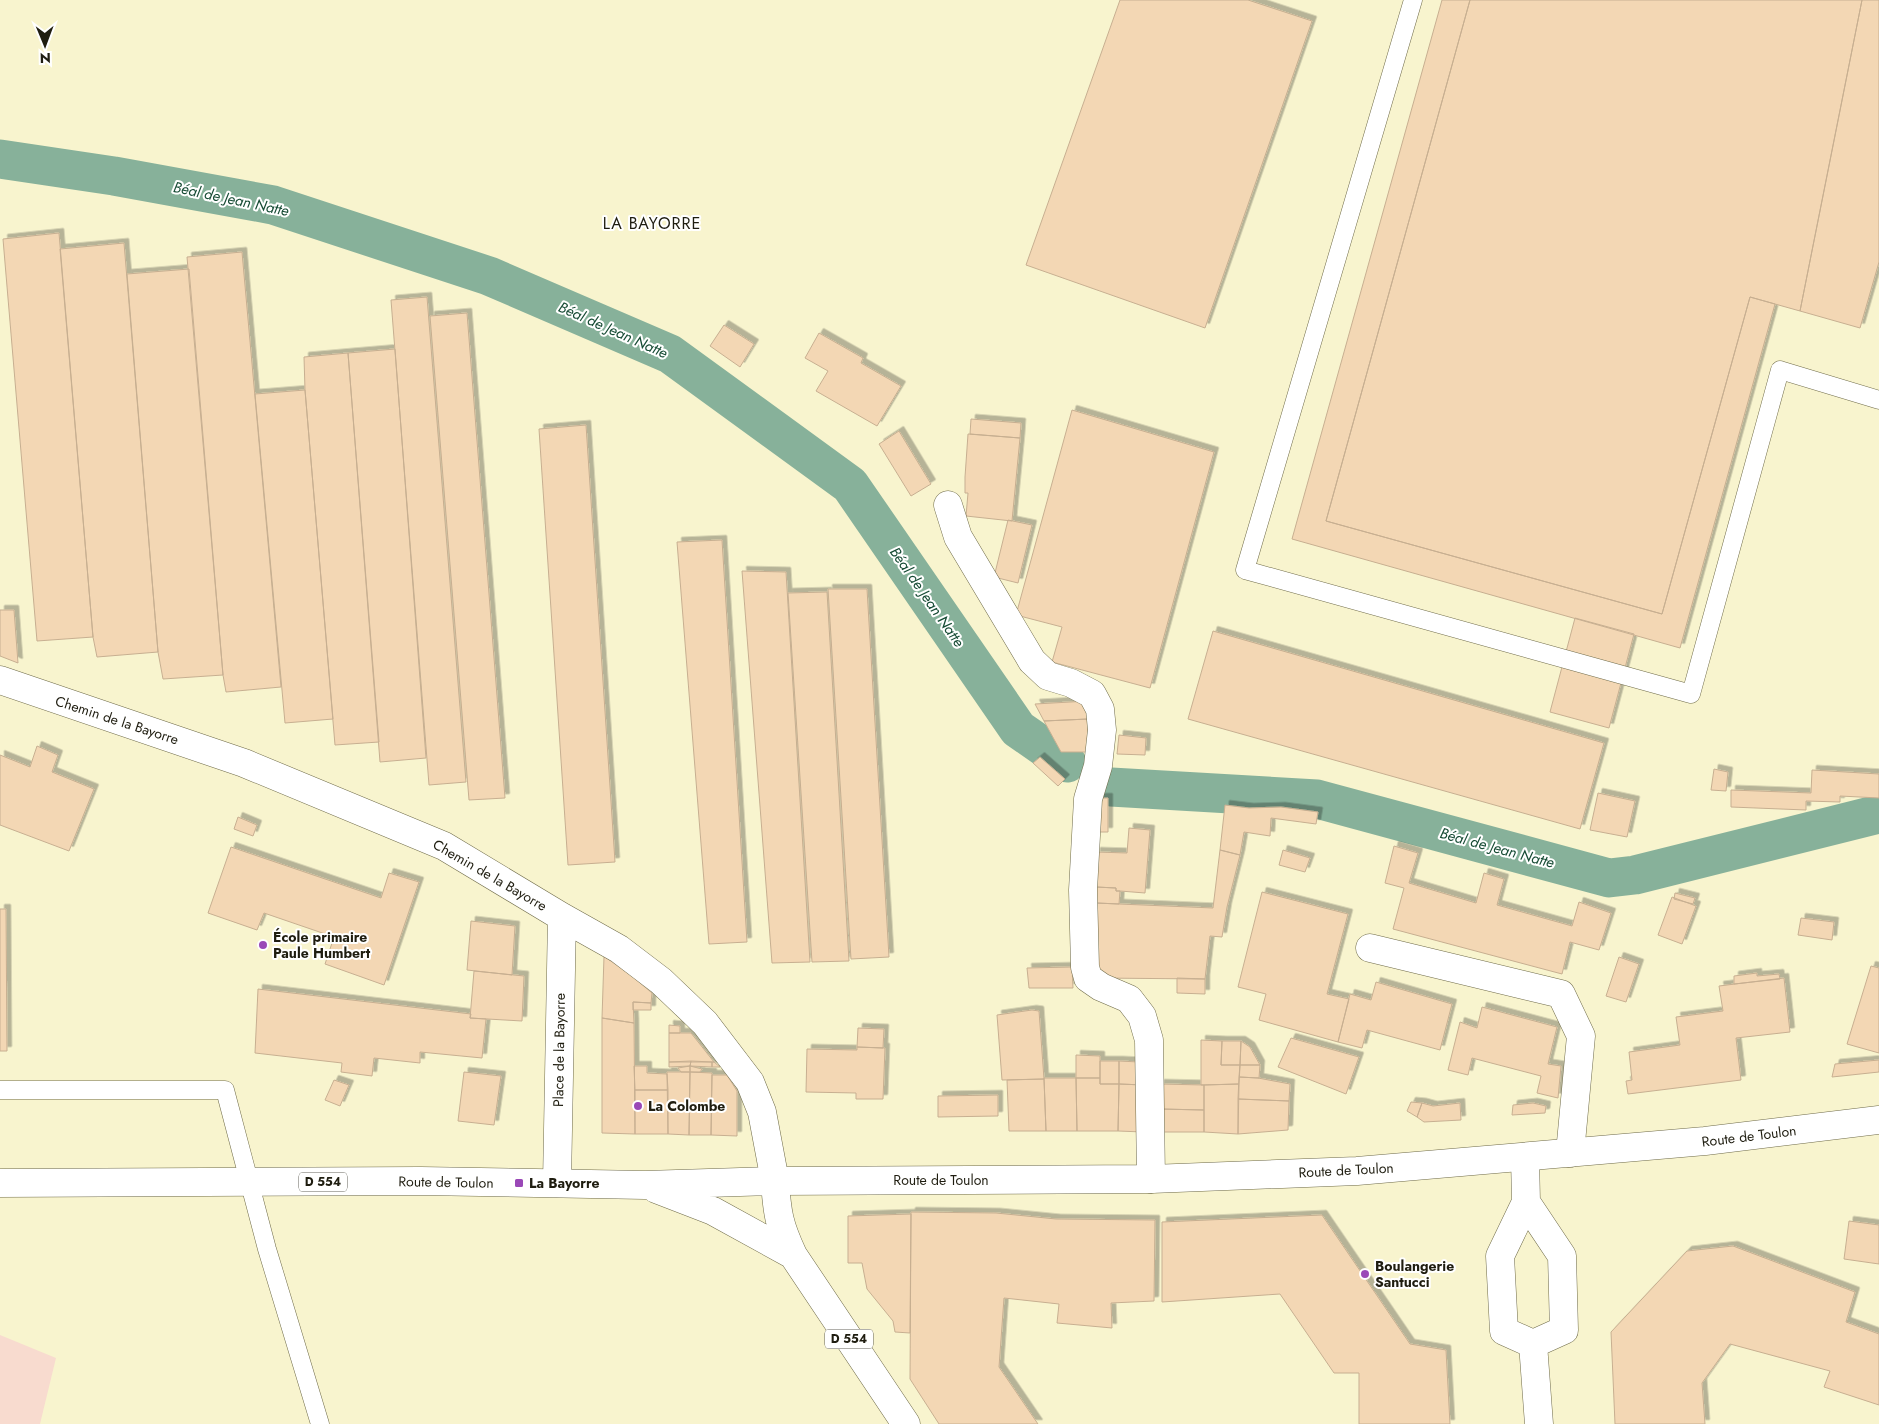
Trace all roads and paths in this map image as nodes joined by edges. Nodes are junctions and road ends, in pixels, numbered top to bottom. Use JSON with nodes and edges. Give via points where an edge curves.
{"nodes":[{"id":1,"x":1413,"y":0,"type":"edge"},
{"id":2,"x":1879,"y":400,"type":"edge"},
{"id":3,"x":948,"y":505,"type":"dead end"},
{"id":4,"x":0,"y":680,"type":"edge"},
{"id":5,"x":562,"y":918,"type":"junction"},
{"id":6,"x":1370,"y":948,"type":"dead end"},
{"id":7,"x":0,"y":1090,"type":"edge"},
{"id":8,"x":1879,"y":1120,"type":"edge"},
{"id":9,"x":1570,"y":1153,"type":"junction"},
{"id":10,"x":1526,"y":1156,"type":"junction"},
{"id":11,"x":1150,"y":1179,"type":"junction"},
{"id":12,"x":775,"y":1181,"type":"junction"},
{"id":13,"x":249,"y":1182,"type":"junction"},
{"id":14,"x":0,"y":1183,"type":"edge"},
{"id":15,"x":557,"y":1183,"type":"junction"},
{"id":16,"x":646,"y":1185,"type":"junction"},
{"id":17,"x":1526,"y":1202,"type":"junction"},
{"id":18,"x":793,"y":1255,"type":"junction"},
{"id":19,"x":1533,"y":1344,"type":"junction"},
{"id":20,"x":320,"y":1424,"type":"edge"},
{"id":21,"x":906,"y":1424,"type":"edge"},
{"id":22,"x":1539,"y":1424,"type":"edge"}],
"edges":[{"from":1,"to":2,"type":"lane","via":[[1245,570],[1690,694],[1780,370]]},
{"from":3,"to":11,"type":"street","via":[[958,537],[1032,661],[1048,676],[1092,694],[1100,709],[1102,730],[1098,766],[1088,799],[1085,967],[1088,978],[1129,999],[1142,1016],[1149,1040]]},
{"from":4,"to":5,"type":"street","name":"Chemin de la Bayorre","via":[[244,763],[444,846]]},
{"from":5,"to":12,"type":"street","name":"Chemin de la Bayorre","via":[[620,949],[661,981],[705,1023],[750,1082],[762,1112]]},
{"from":5,"to":15,"type":"street","name":"Place de la Bayorre"},
{"from":6,"to":9,"type":"street","via":[[1561,994],[1581,1036]]},
{"from":7,"to":13,"type":"lane","via":[[225,1090]]},
{"from":8,"to":9,"type":"street","name":"Route de Toulon","via":[[1706,1141]]},
{"from":9,"to":10,"type":"street","name":"Route de Toulon"},
{"from":10,"to":11,"type":"street","name":"Route de Toulon","via":[[1357,1171]]},
{"from":10,"to":17,"type":"street"},
{"from":11,"to":12,"type":"street","name":"Route de Toulon"},
{"from":12,"to":16,"type":"street","name":"Route de Toulon","number":"D 554"},
{"from":12,"to":18,"type":"street","number":"D 554","via":[[777,1215]]},
{"from":13,"to":14,"type":"street","name":"Route de Toulon","number":"D 554"},
{"from":13,"to":15,"type":"street","name":"Route de Toulon","number":"D 554"},
{"from":13,"to":20,"type":"lane"},
{"from":15,"to":16,"type":"street","name":"Route de Toulon","number":"D 554"},
{"from":16,"to":18,"type":"street","via":[[713,1211]]},
{"from":17,"to":19,"type":"street","via":[[1500,1256],[1504,1330]]},
{"from":17,"to":19,"type":"street","via":[[1562,1256],[1564,1330]]},
{"from":18,"to":21,"type":"street","number":"D 554"},
{"from":19,"to":22,"type":"street"}]}
